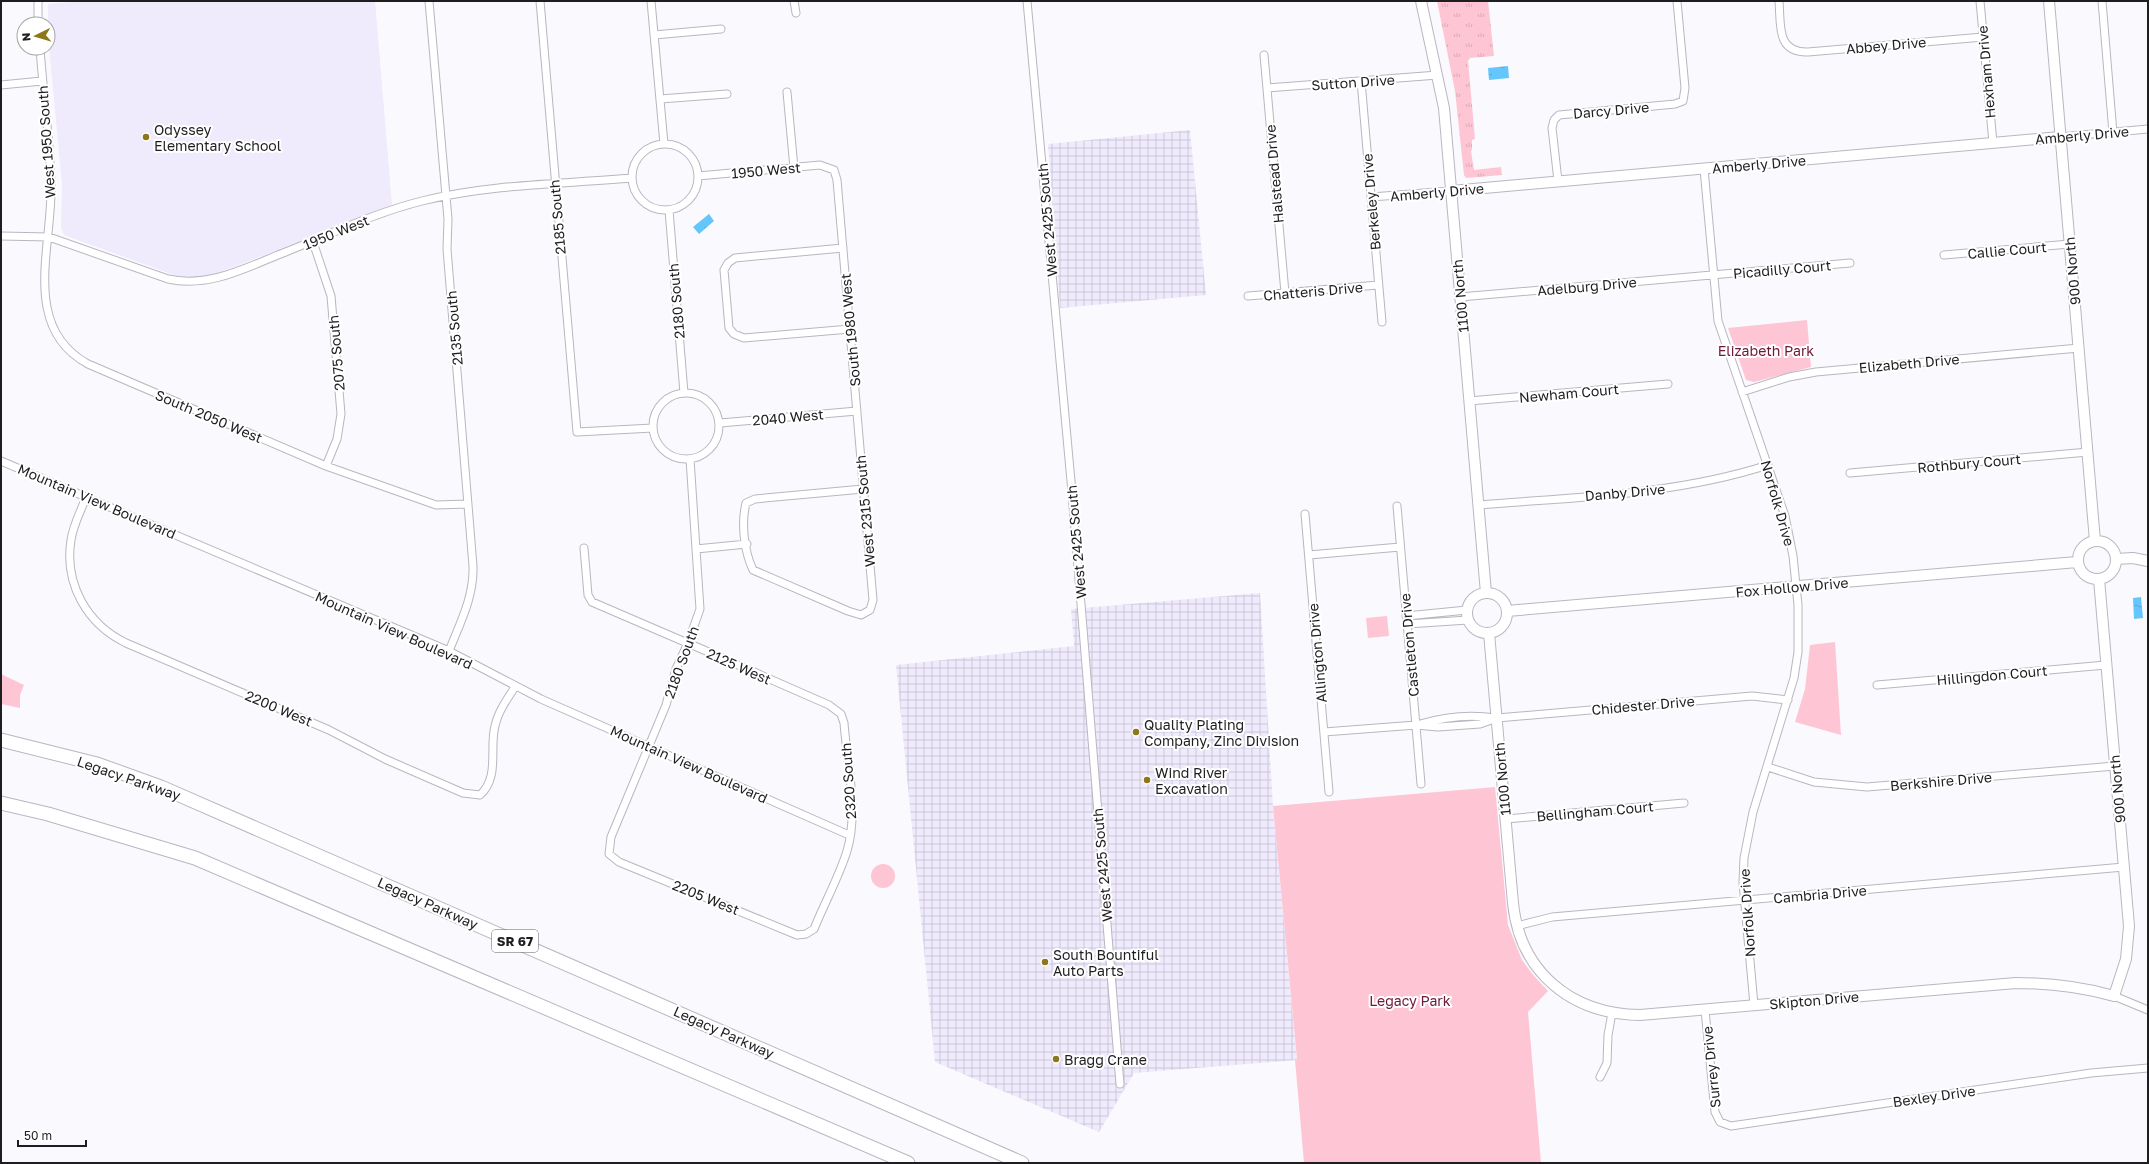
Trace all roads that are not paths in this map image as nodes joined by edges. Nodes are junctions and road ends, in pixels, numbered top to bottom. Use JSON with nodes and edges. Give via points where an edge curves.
{"nodes":[{"id":1,"x":38,"y":1,"type":"edge"},
{"id":2,"x":430,"y":1,"type":"edge"},
{"id":3,"x":540,"y":1,"type":"edge"},
{"id":4,"x":651,"y":1,"type":"edge"},
{"id":5,"x":794,"y":1,"type":"edge"},
{"id":6,"x":1027,"y":1,"type":"edge"},
{"id":7,"x":1421,"y":1,"type":"edge"},
{"id":8,"x":1677,"y":1,"type":"edge"},
{"id":9,"x":1779,"y":1,"type":"edge"},
{"id":10,"x":1980,"y":1,"type":"edge"},
{"id":11,"x":2048,"y":1,"type":"edge"},
{"id":12,"x":2102,"y":1,"type":"edge"},
{"id":13,"x":796,"y":14,"type":"dead end"},
{"id":14,"x":38,"y":16,"type":"edge"},
{"id":15,"x":720,"y":29,"type":"dead end"},
{"id":16,"x":654,"y":35,"type":"junction"},
{"id":17,"x":1983,"y":37,"type":"junction"},
{"id":18,"x":1264,"y":55,"type":"dead end"},
{"id":19,"x":40,"y":56,"type":"edge"},
{"id":20,"x":1438,"y":75,"type":"junction"},
{"id":21,"x":42,"y":81,"type":"junction"},
{"id":22,"x":1361,"y":81,"type":"junction"},
{"id":23,"x":1,"y":85,"type":"edge"},
{"id":24,"x":1267,"y":88,"type":"junction"},
{"id":25,"x":787,"y":92,"type":"dead end"},
{"id":26,"x":727,"y":94,"type":"dead end"},
{"id":27,"x":660,"y":99,"type":"junction"},
{"id":28,"x":2148,"y":129,"type":"edge"},
{"id":29,"x":2113,"y":133,"type":"junction"},
{"id":30,"x":2060,"y":138,"type":"junction"},
{"id":31,"x":1993,"y":143,"type":"junction"},
{"id":32,"x":664,"y":144,"type":"junction"},
{"id":33,"x":794,"y":168,"type":"junction"},
{"id":34,"x":1704,"y":169,"type":"junction"},
{"id":35,"x":834,"y":170,"type":"joint"},
{"id":36,"x":698,"y":176,"type":"junction"},
{"id":37,"x":632,"y":178,"type":"junction"},
{"id":38,"x":1558,"y":181,"type":"junction"},
{"id":39,"x":555,"y":184,"type":"junction"},
{"id":40,"x":1451,"y":191,"type":"junction"},
{"id":41,"x":446,"y":196,"type":"junction"},
{"id":42,"x":1371,"y":197,"type":"junction"},
{"id":43,"x":669,"y":210,"type":"junction"},
{"id":44,"x":1,"y":236,"type":"edge"},
{"id":45,"x":49,"y":237,"type":"junction"},
{"id":46,"x":313,"y":242,"type":"junction"},
{"id":47,"x":2070,"y":244,"type":"junction"},
{"id":48,"x":844,"y":248,"type":"junction"},
{"id":49,"x":1944,"y":255,"type":"dead end"},
{"id":50,"x":1850,"y":263,"type":"dead end"},
{"id":51,"x":1713,"y":275,"type":"junction"},
{"id":52,"x":1378,"y":285,"type":"junction"},
{"id":53,"x":1284,"y":293,"type":"junction"},
{"id":54,"x":1248,"y":296,"type":"dead end"},
{"id":55,"x":1460,"y":297,"type":"junction"},
{"id":56,"x":1382,"y":322,"type":"dead end"},
{"id":57,"x":850,"y":329,"type":"junction"},
{"id":58,"x":2079,"y":348,"type":"junction"},
{"id":59,"x":1668,"y":384,"type":"dead end"},
{"id":60,"x":684,"y":392,"type":"junction"},
{"id":61,"x":1742,"y":392,"type":"junction"},
{"id":62,"x":1469,"y":401,"type":"junction"},
{"id":63,"x":857,"y":411,"type":"junction"},
{"id":64,"x":720,"y":423,"type":"junction"},
{"id":65,"x":653,"y":428,"type":"junction"},
{"id":66,"x":2088,"y":452,"type":"junction"},
{"id":67,"x":690,"y":459,"type":"junction"},
{"id":68,"x":1,"y":461,"type":"edge"},
{"id":69,"x":1768,"y":464,"type":"junction"},
{"id":70,"x":326,"y":466,"type":"junction"},
{"id":71,"x":1850,"y":473,"type":"dead end"},
{"id":72,"x":863,"y":489,"type":"junction"},
{"id":73,"x":86,"y":497,"type":"junction"},
{"id":74,"x":468,"y":504,"type":"junction"},
{"id":75,"x":1478,"y":505,"type":"junction"},
{"id":76,"x":1397,"y":506,"type":"dead end"},
{"id":77,"x":1305,"y":514,"type":"dead end"},
{"id":78,"x":2095,"y":541,"type":"junction"},
{"id":79,"x":747,"y":544,"type":"junction"},
{"id":80,"x":584,"y":548,"type":"dead end"},
{"id":81,"x":1400,"y":548,"type":"junction"},
{"id":82,"x":696,"y":549,"type":"junction"},
{"id":83,"x":1308,"y":555,"type":"junction"},
{"id":84,"x":2116,"y":559,"type":"junction"},
{"id":85,"x":2148,"y":561,"type":"edge"},
{"id":86,"x":2077,"y":562,"type":"junction"},
{"id":87,"x":2099,"y":579,"type":"junction"},
{"id":88,"x":1796,"y":586,"type":"junction"},
{"id":89,"x":1486,"y":593,"type":"junction"},
{"id":90,"x":1507,"y":611,"type":"junction"},
{"id":91,"x":1467,"y":615,"type":"junction"},
{"id":92,"x":1406,"y":616,"type":"junction"},
{"id":93,"x":1407,"y":624,"type":"junction"},
{"id":94,"x":1489,"y":633,"type":"junction"},
{"id":95,"x":688,"y":643,"type":"junction"},
{"id":96,"x":449,"y":651,"type":"junction"},
{"id":97,"x":2106,"y":665,"type":"junction"},
{"id":98,"x":1877,"y":685,"type":"dead end"},
{"id":99,"x":515,"y":687,"type":"junction"},
{"id":100,"x":1788,"y":700,"type":"junction"},
{"id":101,"x":840,"y":714,"type":"joint"},
{"id":102,"x":1497,"y":718,"type":"junction"},
{"id":103,"x":1416,"y":725,"type":"junction"},
{"id":104,"x":1324,"y":732,"type":"junction"},
{"id":105,"x":1,"y":740,"type":"edge"},
{"id":106,"x":650,"y":746,"type":"junction"},
{"id":107,"x":2115,"y":766,"type":"junction"},
{"id":108,"x":1768,"y":767,"type":"junction"},
{"id":109,"x":1421,"y":784,"type":"dead end"},
{"id":110,"x":1329,"y":792,"type":"dead end"},
{"id":111,"x":1,"y":803,"type":"edge"},
{"id":112,"x":1684,"y":803,"type":"dead end"},
{"id":113,"x":1506,"y":819,"type":"junction"},
{"id":114,"x":850,"y":835,"type":"junction"},
{"id":115,"x":609,"y":854,"type":"joint"},
{"id":116,"x":2124,"y":867,"type":"junction"},
{"id":117,"x":1745,"y":900,"type":"junction"},
{"id":118,"x":1517,"y":926,"type":"junction"},
{"id":119,"x":806,"y":934,"type":"joint"},
{"id":120,"x":2114,"y":996,"type":"junction"},
{"id":121,"x":1754,"y":1005,"type":"junction"},
{"id":122,"x":1706,"y":1010,"type":"junction"},
{"id":123,"x":2148,"y":1010,"type":"edge"},
{"id":124,"x":1612,"y":1013,"type":"junction"},
{"id":125,"x":2148,"y":1068,"type":"edge"},
{"id":126,"x":1600,"y":1077,"type":"dead end"},
{"id":127,"x":1120,"y":1084,"type":"dead end"},
{"id":128,"x":1720,"y":1122,"type":"joint"},
{"id":129,"x":908,"y":1163,"type":"edge"},
{"id":130,"x":1022,"y":1163,"type":"edge"}],
"edges":[{"from":1,"to":14,"type":"street"},
{"from":2,"to":41,"type":"street","name":"2135 South"},
{"from":3,"to":39,"type":"street","name":"2185 South"},
{"from":4,"to":16,"type":"street"},
{"from":5,"to":13,"type":"street"},
{"from":6,"to":127,"type":"street","name":"West 2425 South","via":[[1072,489]]},
{"from":7,"to":20,"type":"street","name":"1100 North"},
{"from":8,"to":38,"type":"street","name":"Darcy Drive","via":[[1685,88],[1682,101],[1675,104],[1560,115],[1554,120],[1552,128]]},
{"from":9,"to":17,"type":"street","name":"Abbey Drive","via":[[1782,33],[1789,49],[1794,51],[1808,52]]},
{"from":10,"to":17,"type":"street","name":"Hexham Drive"},
{"from":11,"to":30,"type":"street","name":"900 North"},
{"from":12,"to":29,"type":"street"},
{"from":15,"to":16,"type":"street"},
{"from":16,"to":27,"type":"street"},
{"from":17,"to":31,"type":"street","name":"Hexham Drive"},
{"from":18,"to":24,"type":"street","name":"Halstead Drive"},
{"from":19,"to":21,"type":"street","name":"West 1950 South"},
{"from":20,"to":22,"type":"street","name":"Sutton Drive"},
{"from":20,"to":40,"type":"street","name":"1100 North","via":[[1444,108]]},
{"from":21,"to":23,"type":"street"},
{"from":21,"to":45,"type":"street","name":"West 1950 South","via":[[51,184]]},
{"from":22,"to":24,"type":"street","name":"Sutton Drive"},
{"from":22,"to":42,"type":"street","name":"Berkeley Drive"},
{"from":24,"to":53,"type":"street","name":"Halstead Drive"},
{"from":25,"to":33,"type":"street"},
{"from":26,"to":27,"type":"street"},
{"from":27,"to":32,"type":"street"},
{"from":28,"to":29,"type":"street","name":"Amberly Drive"},
{"from":29,"to":30,"type":"street","name":"Amberly Drive"},
{"from":30,"to":31,"type":"street","name":"Amberly Drive"},
{"from":30,"to":47,"type":"street","name":"900 North"},
{"from":31,"to":34,"type":"street","name":"Amberly Drive"},
{"from":32,"to":36,"type":"street","via":[[677,146],[687,153],[695,163]]},
{"from":32,"to":37,"type":"street","via":[[652,147],[641,155],[634,165]]},
{"from":33,"to":35,"type":"street","name":"1950 West","via":[[825,165]]},
{"from":33,"to":36,"type":"street","name":"1950 West"},
{"from":34,"to":38,"type":"street","name":"Amberly Drive"},
{"from":34,"to":51,"type":"street","name":"Norfolk Drive"},
{"from":35,"to":48,"type":"street","name":"South 1980 West","via":[[838,180]]},
{"from":36,"to":43,"type":"street","via":[[696,188],[690,198],[681,206]]},
{"from":37,"to":39,"type":"street","name":"1950 West"},
{"from":37,"to":43,"type":"street","via":[[634,189],[648,205]]},
{"from":38,"to":40,"type":"street","name":"Amberly Drive"},
{"from":39,"to":41,"type":"street","name":"1950 West"},
{"from":39,"to":65,"type":"street","name":"2185 South","via":[[577,432]]},
{"from":40,"to":42,"type":"street","name":"Amberly Drive"},
{"from":40,"to":55,"type":"street","name":"1100 North"},
{"from":41,"to":46,"type":"street","name":"1950 West","via":[[401,207]]},
{"from":41,"to":74,"type":"street","name":"2135 South","via":[[447,249]]},
{"from":42,"to":52,"type":"street","name":"Berkeley Drive"},
{"from":43,"to":60,"type":"street","name":"2180 South"},
{"from":44,"to":45,"type":"street","name":"1950 West"},
{"from":45,"to":46,"type":"street","name":"1950 West","via":[[183,282],[214,280]]},
{"from":45,"to":70,"type":"street","name":"South 2050 West","via":[[44,279],[46,305],[56,333],[75,356],[88,364]]},
{"from":46,"to":70,"type":"street","name":"2075 South","via":[[331,296],[341,410],[338,435]]},
{"from":47,"to":49,"type":"street","name":"Callie Court"},
{"from":47,"to":58,"type":"street","name":"900 North"},
{"from":48,"to":57,"type":"street","name":"South 1980 West"},
{"from":48,"to":57,"type":"street","via":[[735,258],[724,270],[729,328],[734,334],[744,338]]},
{"from":50,"to":51,"type":"street","name":"Picadilly Court"},
{"from":51,"to":55,"type":"street","name":"Adelburg Drive"},
{"from":51,"to":61,"type":"street","name":"Norfolk Drive","via":[[1718,322]]},
{"from":52,"to":53,"type":"street","name":"Chatteris Drive"},
{"from":52,"to":56,"type":"street","name":"Berkeley Drive"},
{"from":53,"to":54,"type":"street","name":"Chatteris Drive"},
{"from":55,"to":62,"type":"street","name":"1100 North"},
{"from":57,"to":63,"type":"street","name":"South 1980 West"},
{"from":58,"to":61,"type":"street","name":"Elizabeth Drive","via":[[1816,372],[1789,377]]},
{"from":58,"to":66,"type":"street","name":"900 North"},
{"from":59,"to":62,"type":"street","name":"Newham Court"},
{"from":60,"to":64,"type":"street","via":[[697,394],[708,400],[716,411]]},
{"from":60,"to":65,"type":"street","via":[[671,396],[661,404],[654,416]]},
{"from":61,"to":69,"type":"street","name":"Norfolk Drive"},
{"from":62,"to":75,"type":"street","name":"1100 North"},
{"from":63,"to":64,"type":"street","name":"2040 West"},
{"from":63,"to":72,"type":"street","name":"West 2315 South"},
{"from":64,"to":67,"type":"street","via":[[718,436],[712,447],[702,455]]},
{"from":65,"to":67,"type":"street","via":[[657,442],[665,452],[677,458]]},
{"from":66,"to":71,"type":"street","name":"Rothbury Court"},
{"from":66,"to":78,"type":"street","name":"900 North"},
{"from":67,"to":82,"type":"street","name":"2180 South"},
{"from":68,"to":73,"type":"street","name":"Mountain View Boulevard"},
{"from":69,"to":75,"type":"street","name":"Danby Drive","via":[[1723,478],[1678,487]]},
{"from":69,"to":88,"type":"street","name":"Norfolk Drive","via":[[1788,530]]},
{"from":70,"to":74,"type":"street","name":"South 2050 West","via":[[436,505]]},
{"from":72,"to":79,"type":"street","via":[[755,499],[746,503],[743,515]]},
{"from":72,"to":79,"type":"street","name":"West 2315 South","via":[[873,600],[870,610],[861,615],[753,570],[748,560]]},
{"from":73,"to":96,"type":"street","name":"Mountain View Boulevard"},
{"from":73,"to":99,"type":"street","name":"2200 West","via":[[74,528],[70,550],[74,585],[85,608],[102,628],[126,643],[329,730],[385,759],[462,793],[480,795],[488,784],[492,772],[496,721]]},
{"from":74,"to":96,"type":"street","name":"2135 South","via":[[473,584],[470,602]]},
{"from":75,"to":89,"type":"street","name":"1100 North"},
{"from":76,"to":81,"type":"street","name":"Castleton Drive"},
{"from":77,"to":83,"type":"street","name":"Allington Drive"},
{"from":78,"to":84,"type":"street","via":[[2109,546]]},
{"from":78,"to":86,"type":"street","via":[[2082,547]]},
{"from":79,"to":82,"type":"street"},
{"from":80,"to":95,"type":"street","name":"2125 West","via":[[588,595],[592,602]]},
{"from":81,"to":83,"type":"street"},
{"from":81,"to":92,"type":"street","name":"Castleton Drive"},
{"from":82,"to":95,"type":"street","name":"2180 South","via":[[700,609]]},
{"from":83,"to":104,"type":"street","name":"Allington Drive"},
{"from":84,"to":85,"type":"street","via":[[2133,558]]},
{"from":84,"to":87,"type":"street","via":[[2112,573]]},
{"from":86,"to":87,"type":"street","via":[[2084,575]]},
{"from":86,"to":88,"type":"street","name":"Fox Hollow Drive"},
{"from":87,"to":97,"type":"street","name":"900 North"},
{"from":88,"to":90,"type":"street","name":"Fox Hollow Drive"},
{"from":88,"to":100,"type":"street","name":"Norfolk Drive","via":[[1798,652]]},
{"from":89,"to":90,"type":"street","via":[[1501,598]]},
{"from":89,"to":91,"type":"street","via":[[1472,600]]},
{"from":90,"to":94,"type":"street","via":[[1502,626]]},
{"from":91,"to":92,"type":"street"},
{"from":91,"to":93,"type":"street"},
{"from":91,"to":94,"type":"street","via":[[1476,630]]},
{"from":92,"to":93,"type":"street","name":"Castleton Drive"},
{"from":93,"to":103,"type":"street","name":"Castleton Drive"},
{"from":94,"to":102,"type":"street","name":"1100 North"},
{"from":95,"to":101,"type":"street","name":"2125 West","via":[[828,705]]},
{"from":95,"to":106,"type":"street","name":"2180 South","via":[[676,669],[666,706]]},
{"from":96,"to":99,"type":"street","name":"Mountain View Boulevard"},
{"from":97,"to":98,"type":"street","name":"Hillingdon Court"},
{"from":97,"to":107,"type":"street","name":"900 North"},
{"from":99,"to":106,"type":"street","name":"Mountain View Boulevard"},
{"from":100,"to":102,"type":"street","name":"Chidester Drive","via":[[1752,696]]},
{"from":100,"to":108,"type":"street","name":"Norfolk Drive"},
{"from":101,"to":114,"type":"street","name":"2320 South","via":[[844,723],[852,812]]},
{"from":102,"to":103,"type":"street","name":"Chidester Drive","via":[[1480,724],[1438,727]]},
{"from":102,"to":113,"type":"street","name":"1100 North"},
{"from":103,"to":104,"type":"street","name":"Chidester Drive"},
{"from":103,"to":109,"type":"street","name":"Castleton Drive"},
{"from":104,"to":110,"type":"street","name":"Allington Drive"},
{"from":105,"to":130,"type":"highway","name":"Legacy Parkway","number":"SR 67","via":[[97,764],[161,787]]},
{"from":106,"to":114,"type":"street","name":"Mountain View Boulevard"},
{"from":106,"to":115,"type":"street","name":"2180 South","via":[[611,837]]},
{"from":107,"to":108,"type":"street","name":"Berkshire Drive","via":[[1867,787],[1814,782]]},
{"from":107,"to":116,"type":"street","name":"900 North"},
{"from":108,"to":117,"type":"street","name":"Norfolk Drive","via":[[1746,843]]},
{"from":111,"to":129,"type":"highway","via":[[48,814],[195,858]]},
{"from":112,"to":113,"type":"street","name":"Bellingham Court"},
{"from":113,"to":118,"type":"street","name":"1100 North"},
{"from":114,"to":119,"type":"street","name":"2320 South","via":[[847,850],[814,929]]},
{"from":115,"to":119,"type":"street","name":"2205 West","via":[[619,862],[797,935]]},
{"from":116,"to":117,"type":"street","name":"Cambria Drive"},
{"from":116,"to":120,"type":"street","name":"900 North","via":[[2129,937],[2126,959]]},
{"from":117,"to":118,"type":"street","name":"Cambria Drive","via":[[1552,917]]},
{"from":117,"to":121,"type":"street","name":"Norfolk Drive"},
{"from":118,"to":124,"type":"street","name":"Skipton Drive","via":[[1528,954],[1549,981],[1582,1004]]},
{"from":120,"to":121,"type":"street","name":"Skipton Drive","via":[[2054,984],[2016,983]]},
{"from":120,"to":123,"type":"street","name":"Skipton Drive"},
{"from":121,"to":122,"type":"street","name":"Skipton Drive"},
{"from":122,"to":124,"type":"street","name":"Skipton Drive","via":[[1648,1014]]},
{"from":122,"to":128,"type":"street","name":"Surrey Drive","via":[[1714,1106]]},
{"from":124,"to":126,"type":"street","via":[[1607,1063]]},
{"from":125,"to":128,"type":"street","name":"Bexley Drive","via":[[2091,1073],[1742,1125],[1730,1126]]}]}
